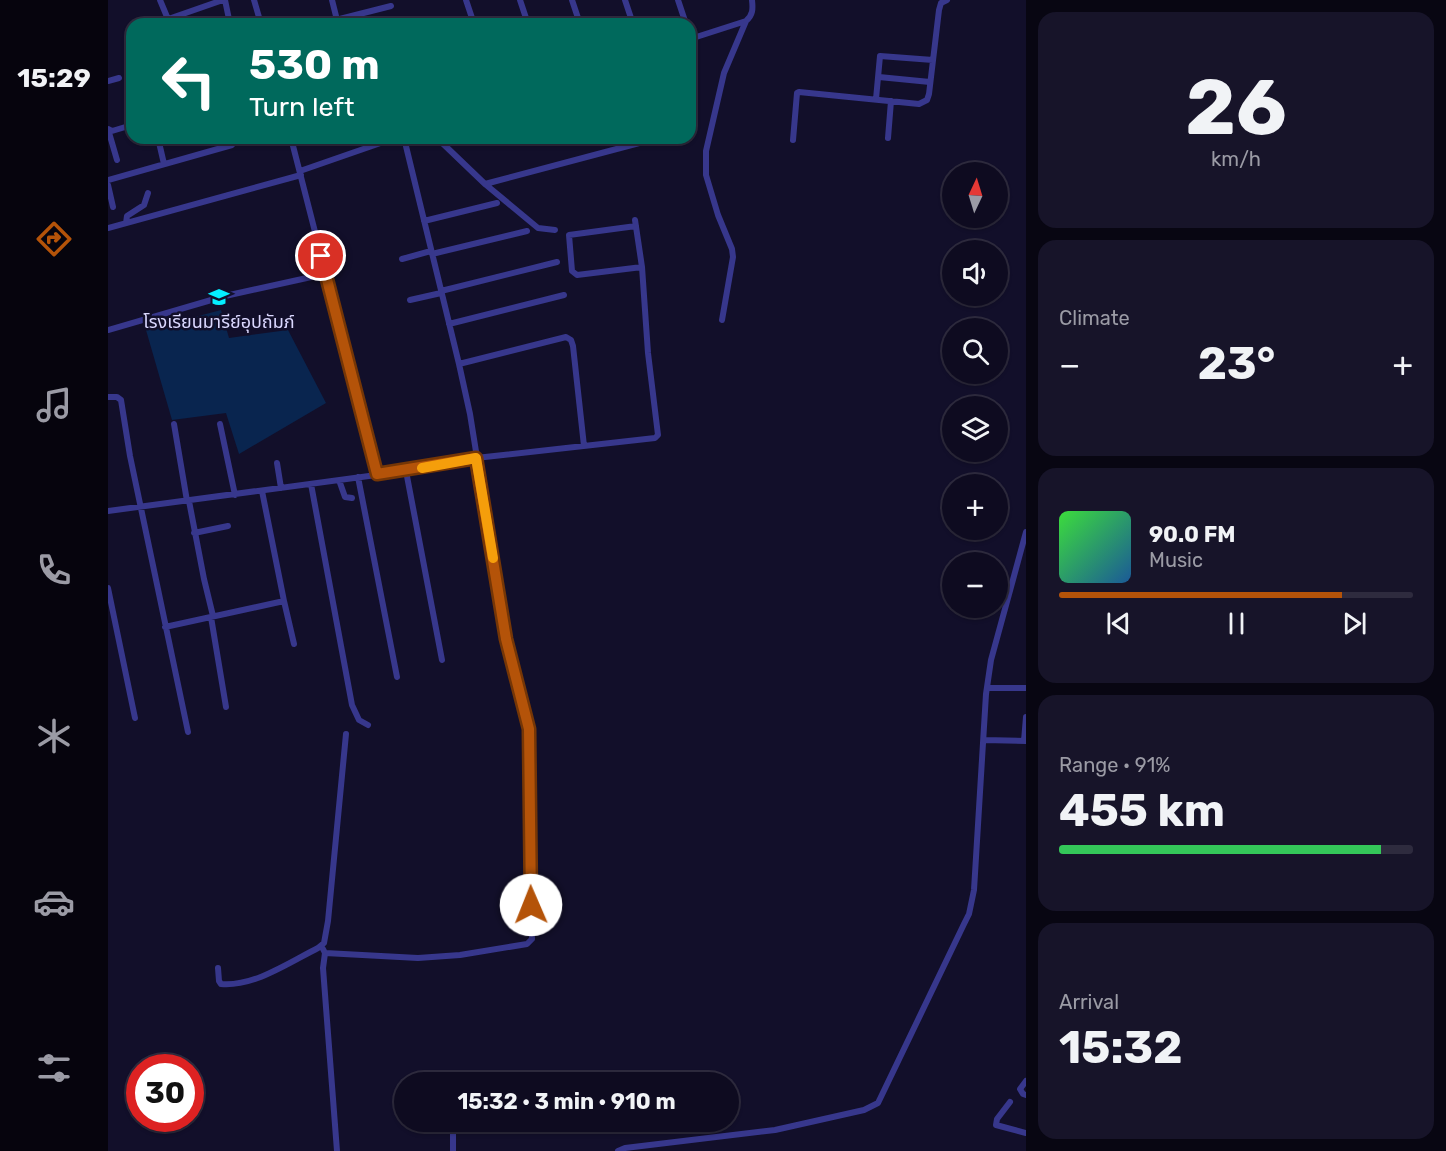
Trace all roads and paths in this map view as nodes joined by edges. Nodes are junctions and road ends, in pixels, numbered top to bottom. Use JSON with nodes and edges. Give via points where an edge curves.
{"nodes":[{"id":1,"x":160,"y":0,"type":"edge"},
{"id":2,"x":224,"y":0,"type":"edge"},
{"id":3,"x":254,"y":0,"type":"edge"},
{"id":4,"x":332,"y":0,"type":"edge"},
{"id":5,"x":466,"y":0,"type":"edge"},
{"id":6,"x":520,"y":0,"type":"edge"},
{"id":7,"x":572,"y":0,"type":"edge"},
{"id":8,"x":625,"y":0,"type":"edge"},
{"id":9,"x":678,"y":0,"type":"edge"},
{"id":10,"x":752,"y":0,"type":"edge"},
{"id":11,"x":947,"y":0,"type":"edge"},
{"id":12,"x":390,"y":6,"type":"dead end"},
{"id":13,"x":167,"y":18,"type":"edge"},
{"id":14,"x":176,"y":18,"type":"edge"},
{"id":15,"x":228,"y":18,"type":"edge"},
{"id":16,"x":259,"y":18,"type":"edge"},
{"id":17,"x":337,"y":18,"type":"edge"},
{"id":18,"x":351,"y":18,"type":"edge"},
{"id":19,"x":472,"y":18,"type":"edge"},
{"id":20,"x":526,"y":18,"type":"edge"},
{"id":21,"x":578,"y":18,"type":"edge"},
{"id":22,"x":631,"y":18,"type":"edge"},
{"id":23,"x":684,"y":18,"type":"edge"},
{"id":24,"x":746,"y":21,"type":"junction"},
{"id":25,"x":696,"y":37,"type":"edge"},
{"id":26,"x":933,"y":60,"type":"junction"},
{"id":27,"x":879,"y":77,"type":"junction"},
{"id":28,"x":119,"y":78,"type":"dead end"},
{"id":29,"x":108,"y":81,"type":"edge"},
{"id":30,"x":930,"y":82,"type":"junction"},
{"id":31,"x":876,"y":99,"type":"junction"},
{"id":32,"x":891,"y":101,"type":"junction"},
{"id":33,"x":126,"y":127,"type":"edge"},
{"id":34,"x":888,"y":138,"type":"dead end"},
{"id":35,"x":794,"y":140,"type":"dead end"},
{"id":36,"x":159,"y":144,"type":"edge"},
{"id":37,"x":293,"y":144,"type":"edge"},
{"id":38,"x":369,"y":144,"type":"edge"},
{"id":39,"x":380,"y":144,"type":"edge"},
{"id":40,"x":405,"y":144,"type":"edge"},
{"id":41,"x":443,"y":144,"type":"edge"},
{"id":42,"x":636,"y":144,"type":"edge"},
{"id":43,"x":232,"y":145,"type":"dead end"},
{"id":44,"x":370,"y":148,"type":"junction"},
{"id":45,"x":117,"y":160,"type":"dead end"},
{"id":46,"x":164,"y":164,"type":"junction"},
{"id":47,"x":300,"y":173,"type":"junction"},
{"id":48,"x":108,"y":180,"type":"edge"},
{"id":49,"x":485,"y":184,"type":"junction"},
{"id":50,"x":108,"y":185,"type":"edge"},
{"id":51,"x":148,"y":193,"type":"dead end"},
{"id":52,"x":497,"y":203,"type":"dead end"},
{"id":53,"x":113,"y":207,"type":"dead end"},
{"id":54,"x":424,"y":220,"type":"junction"},
{"id":55,"x":126,"y":223,"type":"junction"},
{"id":56,"x":108,"y":228,"type":"edge"},
{"id":57,"x":555,"y":230,"type":"dead end"},
{"id":58,"x":527,"y":231,"type":"dead end"},
{"id":59,"x":431,"y":252,"type":"junction"},
{"id":60,"x":402,"y":259,"type":"dead end"},
{"id":61,"x":557,"y":262,"type":"dead end"},
{"id":62,"x":642,"y":267,"type":"junction"},
{"id":63,"x":325,"y":274,"type":"junction"},
{"id":64,"x":441,"y":292,"type":"junction"},
{"id":65,"x":564,"y":295,"type":"dead end"},
{"id":66,"x":410,"y":300,"type":"dead end"},
{"id":67,"x":722,"y":320,"type":"dead end"},
{"id":68,"x":449,"y":324,"type":"junction"},
{"id":69,"x":108,"y":330,"type":"edge"},
{"id":70,"x":459,"y":364,"type":"junction"},
{"id":71,"x":108,"y":397,"type":"edge"},
{"id":72,"x":174,"y":424,"type":"dead end"},
{"id":73,"x":220,"y":424,"type":"dead end"},
{"id":74,"x":584,"y":446,"type":"junction"},
{"id":75,"x":476,"y":458,"type":"junction"},
{"id":76,"x":277,"y":463,"type":"dead end"},
{"id":77,"x":406,"y":471,"type":"junction"},
{"id":78,"x":377,"y":474,"type":"junction"},
{"id":79,"x":358,"y":477,"type":"junction"},
{"id":80,"x":339,"y":480,"type":"junction"},
{"id":81,"x":311,"y":484,"type":"junction"},
{"id":82,"x":281,"y":488,"type":"junction"},
{"id":83,"x":262,"y":491,"type":"junction"},
{"id":84,"x":235,"y":495,"type":"junction"},
{"id":85,"x":352,"y":498,"type":"dead end"},
{"id":86,"x":188,"y":501,"type":"junction"},
{"id":87,"x":141,"y":507,"type":"junction"},
{"id":88,"x":108,"y":511,"type":"edge"},
{"id":89,"x":228,"y":526,"type":"dead end"},
{"id":90,"x":194,"y":532,"type":"junction"},
{"id":91,"x":1026,"y":532,"type":"edge"},
{"id":92,"x":108,"y":588,"type":"edge"},
{"id":93,"x":284,"y":601,"type":"junction"},
{"id":94,"x":212,"y":617,"type":"junction"},
{"id":95,"x":165,"y":627,"type":"junction"},
{"id":96,"x":294,"y":644,"type":"dead end"},
{"id":97,"x":442,"y":660,"type":"dead end"},
{"id":98,"x":397,"y":677,"type":"dead end"},
{"id":99,"x":987,"y":688,"type":"junction"},
{"id":100,"x":1026,"y":688,"type":"edge"},
{"id":101,"x":226,"y":707,"type":"dead end"},
{"id":102,"x":1026,"y":717,"type":"edge"},
{"id":103,"x":135,"y":718,"type":"dead end"},
{"id":104,"x":368,"y":725,"type":"dead end"},
{"id":105,"x":188,"y":732,"type":"dead end"},
{"id":106,"x":346,"y":734,"type":"dead end"},
{"id":107,"x":984,"y":740,"type":"junction"},
{"id":108,"x":1025,"y":741,"type":"edge"},
{"id":109,"x":323,"y":950,"type":"junction"},
{"id":110,"x":218,"y":968,"type":"dead end"},
{"id":111,"x":1026,"y":1081,"type":"edge"},
{"id":112,"x":1026,"y":1095,"type":"edge"},
{"id":113,"x":1011,"y":1102,"type":"dead end"},
{"id":114,"x":453,"y":1132,"type":"edge"},
{"id":115,"x":1026,"y":1133,"type":"edge"},
{"id":116,"x":336,"y":1151,"type":"edge"},
{"id":117,"x":453,"y":1151,"type":"edge"},
{"id":118,"x":618,"y":1151,"type":"edge"}],
"edges":[{"from":1,"to":13,"type":"street"},
{"from":2,"to":14,"type":"street"},
{"from":2,"to":15,"type":"street"},
{"from":3,"to":16,"type":"street"},
{"from":4,"to":17,"type":"street"},
{"from":5,"to":19,"type":"street"},
{"from":6,"to":20,"type":"street"},
{"from":7,"to":21,"type":"street"},
{"from":8,"to":22,"type":"street"},
{"from":9,"to":23,"type":"street"},
{"from":10,"to":24,"type":"street","via":[[753,12]]},
{"from":11,"to":26,"type":"street","via":[[939,10]]},
{"from":12,"to":18,"type":"street"},
{"from":24,"to":25,"type":"street"},
{"from":24,"to":67,"type":"street","via":[[724,73],[706,151],[706,175],[733,257]]},
{"from":26,"to":27,"type":"street","via":[[880,56]]},
{"from":26,"to":30,"type":"street"},
{"from":27,"to":30,"type":"street"},
{"from":27,"to":31,"type":"street"},
{"from":28,"to":29,"type":"street"},
{"from":30,"to":32,"type":"street","via":[[924,102]]},
{"from":31,"to":32,"type":"street"},
{"from":31,"to":35,"type":"street","via":[[797,93]]},
{"from":32,"to":34,"type":"street"},
{"from":33,"to":45,"type":"street","via":[[108,129]]},
{"from":36,"to":46,"type":"street"},
{"from":37,"to":47,"type":"street"},
{"from":38,"to":44,"type":"street"},
{"from":39,"to":44,"type":"street"},
{"from":40,"to":54,"type":"street"},
{"from":41,"to":49,"type":"street"},
{"from":42,"to":49,"type":"street"},
{"from":43,"to":46,"type":"street"},
{"from":44,"to":47,"type":"street"},
{"from":46,"to":48,"type":"street"},
{"from":47,"to":55,"type":"street"},
{"from":47,"to":63,"type":"street"},
{"from":49,"to":57,"type":"street","via":[[538,228]]},
{"from":50,"to":53,"type":"street"},
{"from":51,"to":55,"type":"street","via":[[144,205],[127,216]]},
{"from":52,"to":54,"type":"street"},
{"from":54,"to":59,"type":"street"},
{"from":55,"to":56,"type":"street"},
{"from":58,"to":59,"type":"street"},
{"from":59,"to":60,"type":"street"},
{"from":59,"to":64,"type":"street"},
{"from":61,"to":64,"type":"street"},
{"from":62,"to":62,"type":"street","via":[[635,223],[569,235],[572,271],[577,275]]},
{"from":62,"to":74,"type":"street","via":[[658,435]]},
{"from":63,"to":69,"type":"street","via":[[225,296]]},
{"from":63,"to":78,"type":"street"},
{"from":64,"to":66,"type":"street"},
{"from":64,"to":68,"type":"street"},
{"from":65,"to":68,"type":"street"},
{"from":68,"to":70,"type":"street"},
{"from":70,"to":74,"type":"street","via":[[569,338]]},
{"from":70,"to":75,"type":"street"},
{"from":71,"to":87,"type":"street","via":[[121,400]]},
{"from":72,"to":86,"type":"street"},
{"from":73,"to":84,"type":"street"},
{"from":74,"to":75,"type":"street"},
{"from":75,"to":77,"type":"street"},
{"from":75,"to":109,"type":"street","via":[[506,639],[529,729],[532,939],[527,944],[418,958]]},
{"from":76,"to":82,"type":"street"},
{"from":77,"to":78,"type":"street"},
{"from":77,"to":97,"type":"street"},
{"from":78,"to":79,"type":"street"},
{"from":79,"to":80,"type":"street"},
{"from":79,"to":98,"type":"street"},
{"from":80,"to":81,"type":"street"},
{"from":80,"to":85,"type":"street","via":[[345,497]]},
{"from":81,"to":82,"type":"street"},
{"from":81,"to":104,"type":"street","via":[[352,705],[359,720]]},
{"from":82,"to":83,"type":"street"},
{"from":83,"to":84,"type":"street"},
{"from":83,"to":93,"type":"street"},
{"from":84,"to":86,"type":"street"},
{"from":86,"to":87,"type":"street"},
{"from":86,"to":90,"type":"street"},
{"from":87,"to":88,"type":"street"},
{"from":87,"to":95,"type":"street"},
{"from":89,"to":90,"type":"street"},
{"from":90,"to":94,"type":"street"},
{"from":91,"to":99,"type":"street","via":[[994,647]]},
{"from":92,"to":103,"type":"street"},
{"from":93,"to":94,"type":"street"},
{"from":93,"to":96,"type":"street"},
{"from":94,"to":95,"type":"street"},
{"from":94,"to":101,"type":"street"},
{"from":95,"to":105,"type":"street"},
{"from":99,"to":100,"type":"street"},
{"from":99,"to":107,"type":"street"},
{"from":102,"to":108,"type":"street"},
{"from":106,"to":109,"type":"street"},
{"from":107,"to":108,"type":"street"},
{"from":107,"to":118,"type":"street","via":[[969,914],[878,1103],[864,1110],[775,1130]]},
{"from":109,"to":110,"type":"street","via":[[259,977],[234,983],[221,984]]},
{"from":109,"to":116,"type":"street"},
{"from":111,"to":112,"type":"street","via":[[1020,1089]]},
{"from":113,"to":115,"type":"street","via":[[996,1125]]},
{"from":114,"to":117,"type":"street"}]}
